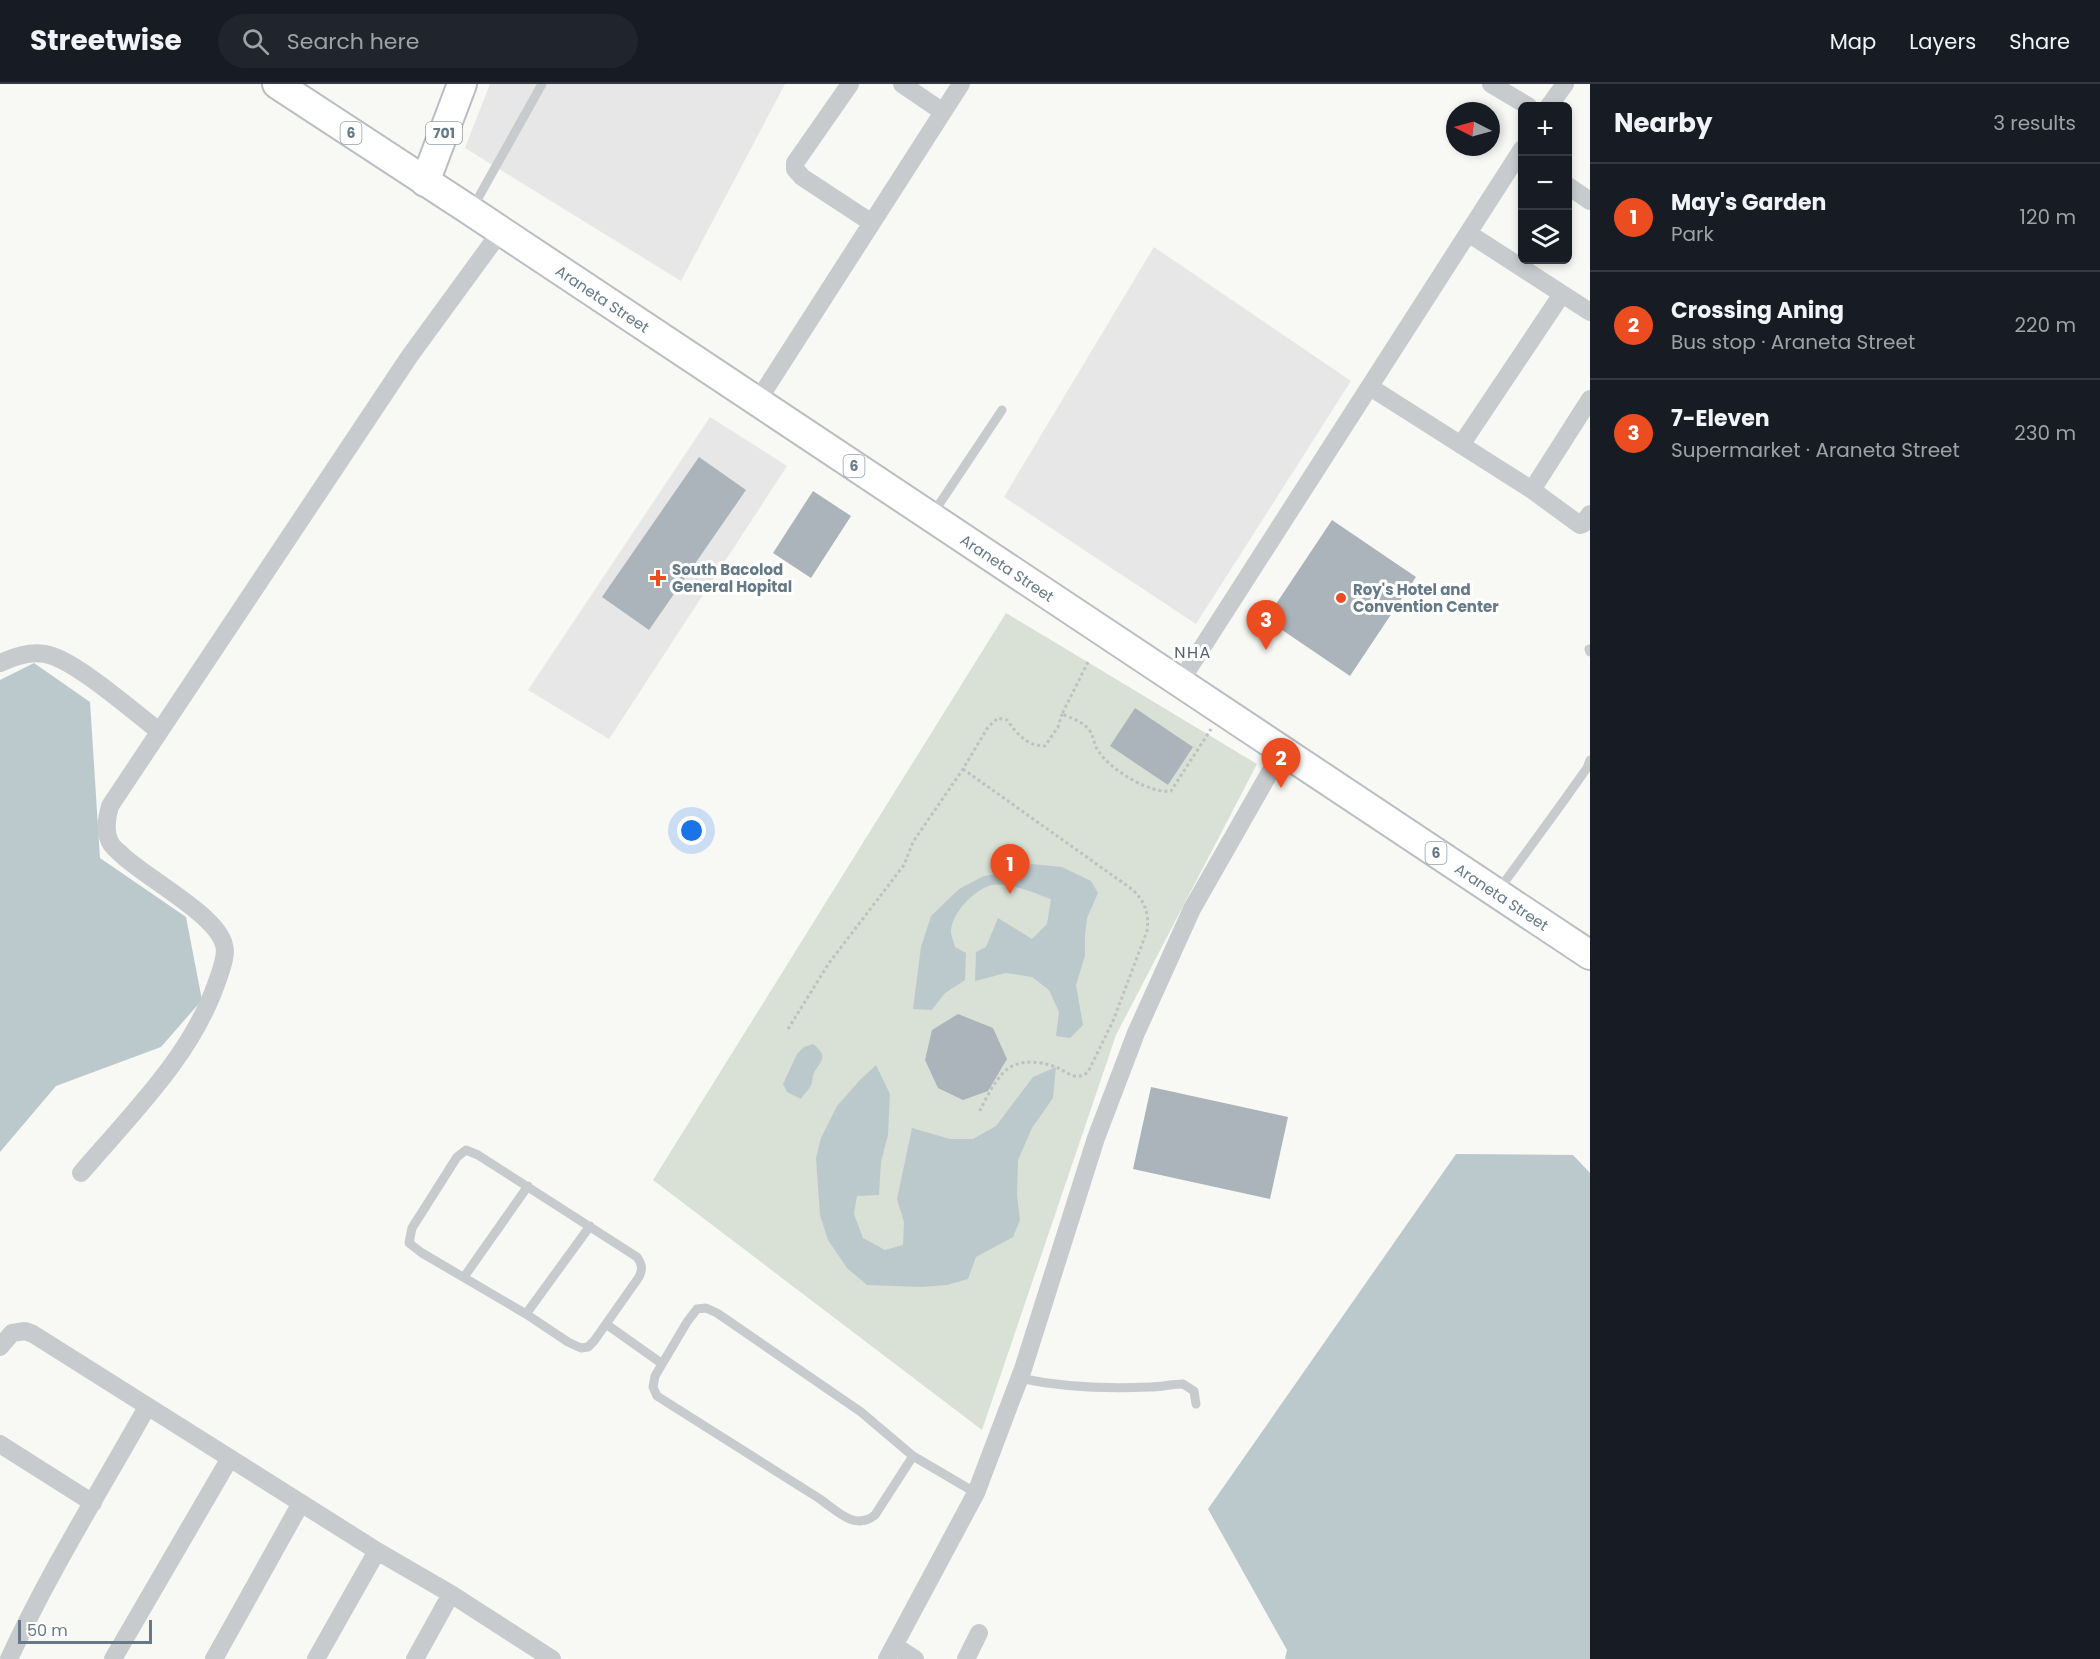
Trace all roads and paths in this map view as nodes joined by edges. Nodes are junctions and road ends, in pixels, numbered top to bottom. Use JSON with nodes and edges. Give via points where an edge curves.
{"nodes":[{"id":1,"x":277,"y":84,"type":"edge"},
{"id":2,"x":462,"y":84,"type":"edge"},
{"id":3,"x":542,"y":84,"type":"edge"},
{"id":4,"x":850,"y":84,"type":"edge"},
{"id":5,"x":902,"y":84,"type":"edge"},
{"id":6,"x":961,"y":84,"type":"edge"},
{"id":7,"x":1491,"y":84,"type":"edge"},
{"id":8,"x":1565,"y":84,"type":"edge"},
{"id":9,"x":1521,"y":102,"type":"edge"},
{"id":10,"x":1552,"y":102,"type":"edge"},
{"id":11,"x":943,"y":112,"type":"junction"},
{"id":12,"x":1520,"y":156,"type":"edge"},
{"id":13,"x":425,"y":182,"type":"junction"},
{"id":14,"x":1572,"y":189,"type":"edge"},
{"id":15,"x":1590,"y":201,"type":"edge"},
{"id":16,"x":471,"y":211,"type":"junction"},
{"id":17,"x":872,"y":223,"type":"junction"},
{"id":18,"x":501,"y":231,"type":"junction"},
{"id":19,"x":1468,"y":233,"type":"junction"},
{"id":20,"x":1562,"y":294,"type":"junction"},
{"id":21,"x":1590,"y":312,"type":"edge"},
{"id":22,"x":1370,"y":387,"type":"junction"},
{"id":23,"x":1590,"y":399,"type":"edge"},
{"id":24,"x":757,"y":402,"type":"junction"},
{"id":25,"x":1002,"y":410,"type":"dead end"},
{"id":26,"x":1461,"y":445,"type":"junction"},
{"id":27,"x":1532,"y":490,"type":"junction"},
{"id":28,"x":1590,"y":514,"type":"edge"},
{"id":29,"x":931,"y":518,"type":"junction"},
{"id":30,"x":1088,"y":662,"type":"dead end"},
{"id":31,"x":0,"y":663,"type":"edge"},
{"id":32,"x":1180,"y":682,"type":"junction"},
{"id":33,"x":1222,"y":711,"type":"junction"},
{"id":34,"x":1062,"y":714,"type":"junction"},
{"id":35,"x":159,"y":731,"type":"junction"},
{"id":36,"x":1282,"y":751,"type":"junction"},
{"id":37,"x":1590,"y":760,"type":"edge"},
{"id":38,"x":963,"y":769,"type":"junction"},
{"id":39,"x":1496,"y":893,"type":"junction"},
{"id":40,"x":1590,"y":955,"type":"edge"},
{"id":41,"x":788,"y":1029,"type":"dead end"},
{"id":42,"x":979,"y":1112,"type":"dead end"},
{"id":43,"x":81,"y":1173,"type":"dead end"},
{"id":44,"x":528,"y":1186,"type":"junction"},
{"id":45,"x":590,"y":1226,"type":"junction"},
{"id":46,"x":464,"y":1277,"type":"junction"},
{"id":47,"x":526,"y":1314,"type":"junction"},
{"id":48,"x":606,"y":1324,"type":"junction"},
{"id":49,"x":0,"y":1347,"type":"edge"},
{"id":50,"x":661,"y":1363,"type":"junction"},
{"id":51,"x":1019,"y":1378,"type":"junction"},
{"id":52,"x":1196,"y":1404,"type":"dead end"},
{"id":53,"x":147,"y":1407,"type":"junction"},
{"id":54,"x":0,"y":1444,"type":"edge"},
{"id":55,"x":913,"y":1456,"type":"junction"},
{"id":56,"x":230,"y":1458,"type":"junction"},
{"id":57,"x":976,"y":1493,"type":"junction"},
{"id":58,"x":93,"y":1503,"type":"junction"},
{"id":59,"x":301,"y":1503,"type":"junction"},
{"id":60,"x":377,"y":1551,"type":"junction"},
{"id":61,"x":451,"y":1594,"type":"junction"},
{"id":62,"x":980,"y":1633,"type":"dead end"},
{"id":63,"x":891,"y":1652,"type":"edge"},
{"id":64,"x":9,"y":1659,"type":"edge"},
{"id":65,"x":113,"y":1659,"type":"edge"},
{"id":66,"x":213,"y":1659,"type":"edge"},
{"id":67,"x":316,"y":1659,"type":"edge"},
{"id":68,"x":415,"y":1659,"type":"edge"},
{"id":69,"x":552,"y":1659,"type":"edge"},
{"id":70,"x":915,"y":1659,"type":"edge"},
{"id":71,"x":966,"y":1659,"type":"edge"}],
"edges":[{"from":1,"to":13,"type":"main road","number":"6"},
{"from":2,"to":13,"type":"main road","number":"701"},
{"from":3,"to":16,"type":"lane"},
{"from":4,"to":17,"type":"street","via":[[795,163],[795,169]]},
{"from":5,"to":11,"type":"street"},
{"from":6,"to":11,"type":"street"},
{"from":7,"to":9,"type":"street"},
{"from":8,"to":10,"type":"street"},
{"from":11,"to":17,"type":"street"},
{"from":12,"to":19,"type":"street"},
{"from":13,"to":16,"type":"main road","name":"Araneta Street","number":"6"},
{"from":14,"to":15,"type":"street"},
{"from":16,"to":18,"type":"main road","name":"Araneta Street","number":"6"},
{"from":17,"to":24,"type":"street"},
{"from":18,"to":24,"type":"main road","name":"Araneta Street","number":"6"},
{"from":18,"to":35,"type":"street","via":[[409,357]]},
{"from":19,"to":20,"type":"street"},
{"from":19,"to":22,"type":"street"},
{"from":20,"to":21,"type":"street"},
{"from":20,"to":26,"type":"street"},
{"from":22,"to":26,"type":"street"},
{"from":22,"to":32,"type":"street"},
{"from":23,"to":27,"type":"street"},
{"from":24,"to":29,"type":"main road","name":"Araneta Street","number":"6"},
{"from":25,"to":29,"type":"lane"},
{"from":26,"to":27,"type":"street"},
{"from":27,"to":28,"type":"street","via":[[1580,525]]},
{"from":29,"to":32,"type":"main road","name":"Araneta Street","number":"6"},
{"from":30,"to":34,"type":"path"},
{"from":31,"to":35,"type":"street","via":[[33,654],[57,657]]},
{"from":32,"to":33,"type":"main road","name":"Araneta Street","number":"6"},
{"from":33,"to":34,"type":"path","via":[[1178,783],[1171,791],[1162,792],[1113,767],[1097,750],[1089,730]]},
{"from":33,"to":36,"type":"main road","name":"Araneta Street","number":"6"},
{"from":34,"to":38,"type":"path","via":[[1045,746],[1034,746],[1017,734],[1007,720],[998,718],[988,727]]},
{"from":35,"to":43,"type":"street","via":[[110,806],[107,833],[110,843],[134,866],[205,917],[225,946],[223,963],[199,1025],[173,1065]]},
{"from":36,"to":39,"type":"main road","name":"Araneta Street","number":"6"},
{"from":36,"to":51,"type":"street","via":[[1192,909],[1136,1033],[1096,1138]]},
{"from":37,"to":39,"type":"lane"},
{"from":38,"to":41,"type":"path","via":[[913,842],[904,865],[829,963]]},
{"from":38,"to":42,"type":"path","via":[[1133,890],[1143,900],[1149,917],[1113,1021],[1088,1072],[1076,1077],[1036,1061],[1017,1064],[1005,1070]]},
{"from":39,"to":40,"type":"main road","name":"Araneta Street","number":"6"},
{"from":44,"to":45,"type":"lane"},
{"from":44,"to":46,"type":"lane"},
{"from":44,"to":46,"type":"lane","via":[[471,1151],[457,1157],[412,1228],[409,1243]]},
{"from":45,"to":47,"type":"lane"},
{"from":45,"to":48,"type":"lane","via":[[637,1257],[642,1266],[639,1277]]},
{"from":46,"to":47,"type":"lane"},
{"from":47,"to":48,"type":"lane","via":[[581,1348],[588,1347]]},
{"from":48,"to":50,"type":"lane"},
{"from":49,"to":53,"type":"street","via":[[12,1333],[33,1334]]},
{"from":50,"to":55,"type":"lane","via":[[697,1309],[706,1308],[861,1412]]},
{"from":50,"to":55,"type":"lane","via":[[653,1386],[657,1396],[846,1518],[868,1521],[875,1515]]},
{"from":51,"to":52,"type":"lane","via":[[1074,1385],[1183,1384],[1194,1391]]},
{"from":51,"to":57,"type":"street"},
{"from":53,"to":56,"type":"street"},
{"from":53,"to":58,"type":"street"},
{"from":54,"to":58,"type":"street"},
{"from":55,"to":57,"type":"lane"},
{"from":56,"to":59,"type":"street"},
{"from":56,"to":65,"type":"street"},
{"from":57,"to":63,"type":"street"},
{"from":58,"to":64,"type":"street","via":[[61,1555]]},
{"from":59,"to":60,"type":"street"},
{"from":59,"to":66,"type":"street"},
{"from":60,"to":61,"type":"street"},
{"from":60,"to":67,"type":"street"},
{"from":61,"to":68,"type":"street"},
{"from":61,"to":69,"type":"street"},
{"from":62,"to":71,"type":"street"},
{"from":63,"to":70,"type":"street"}]}
